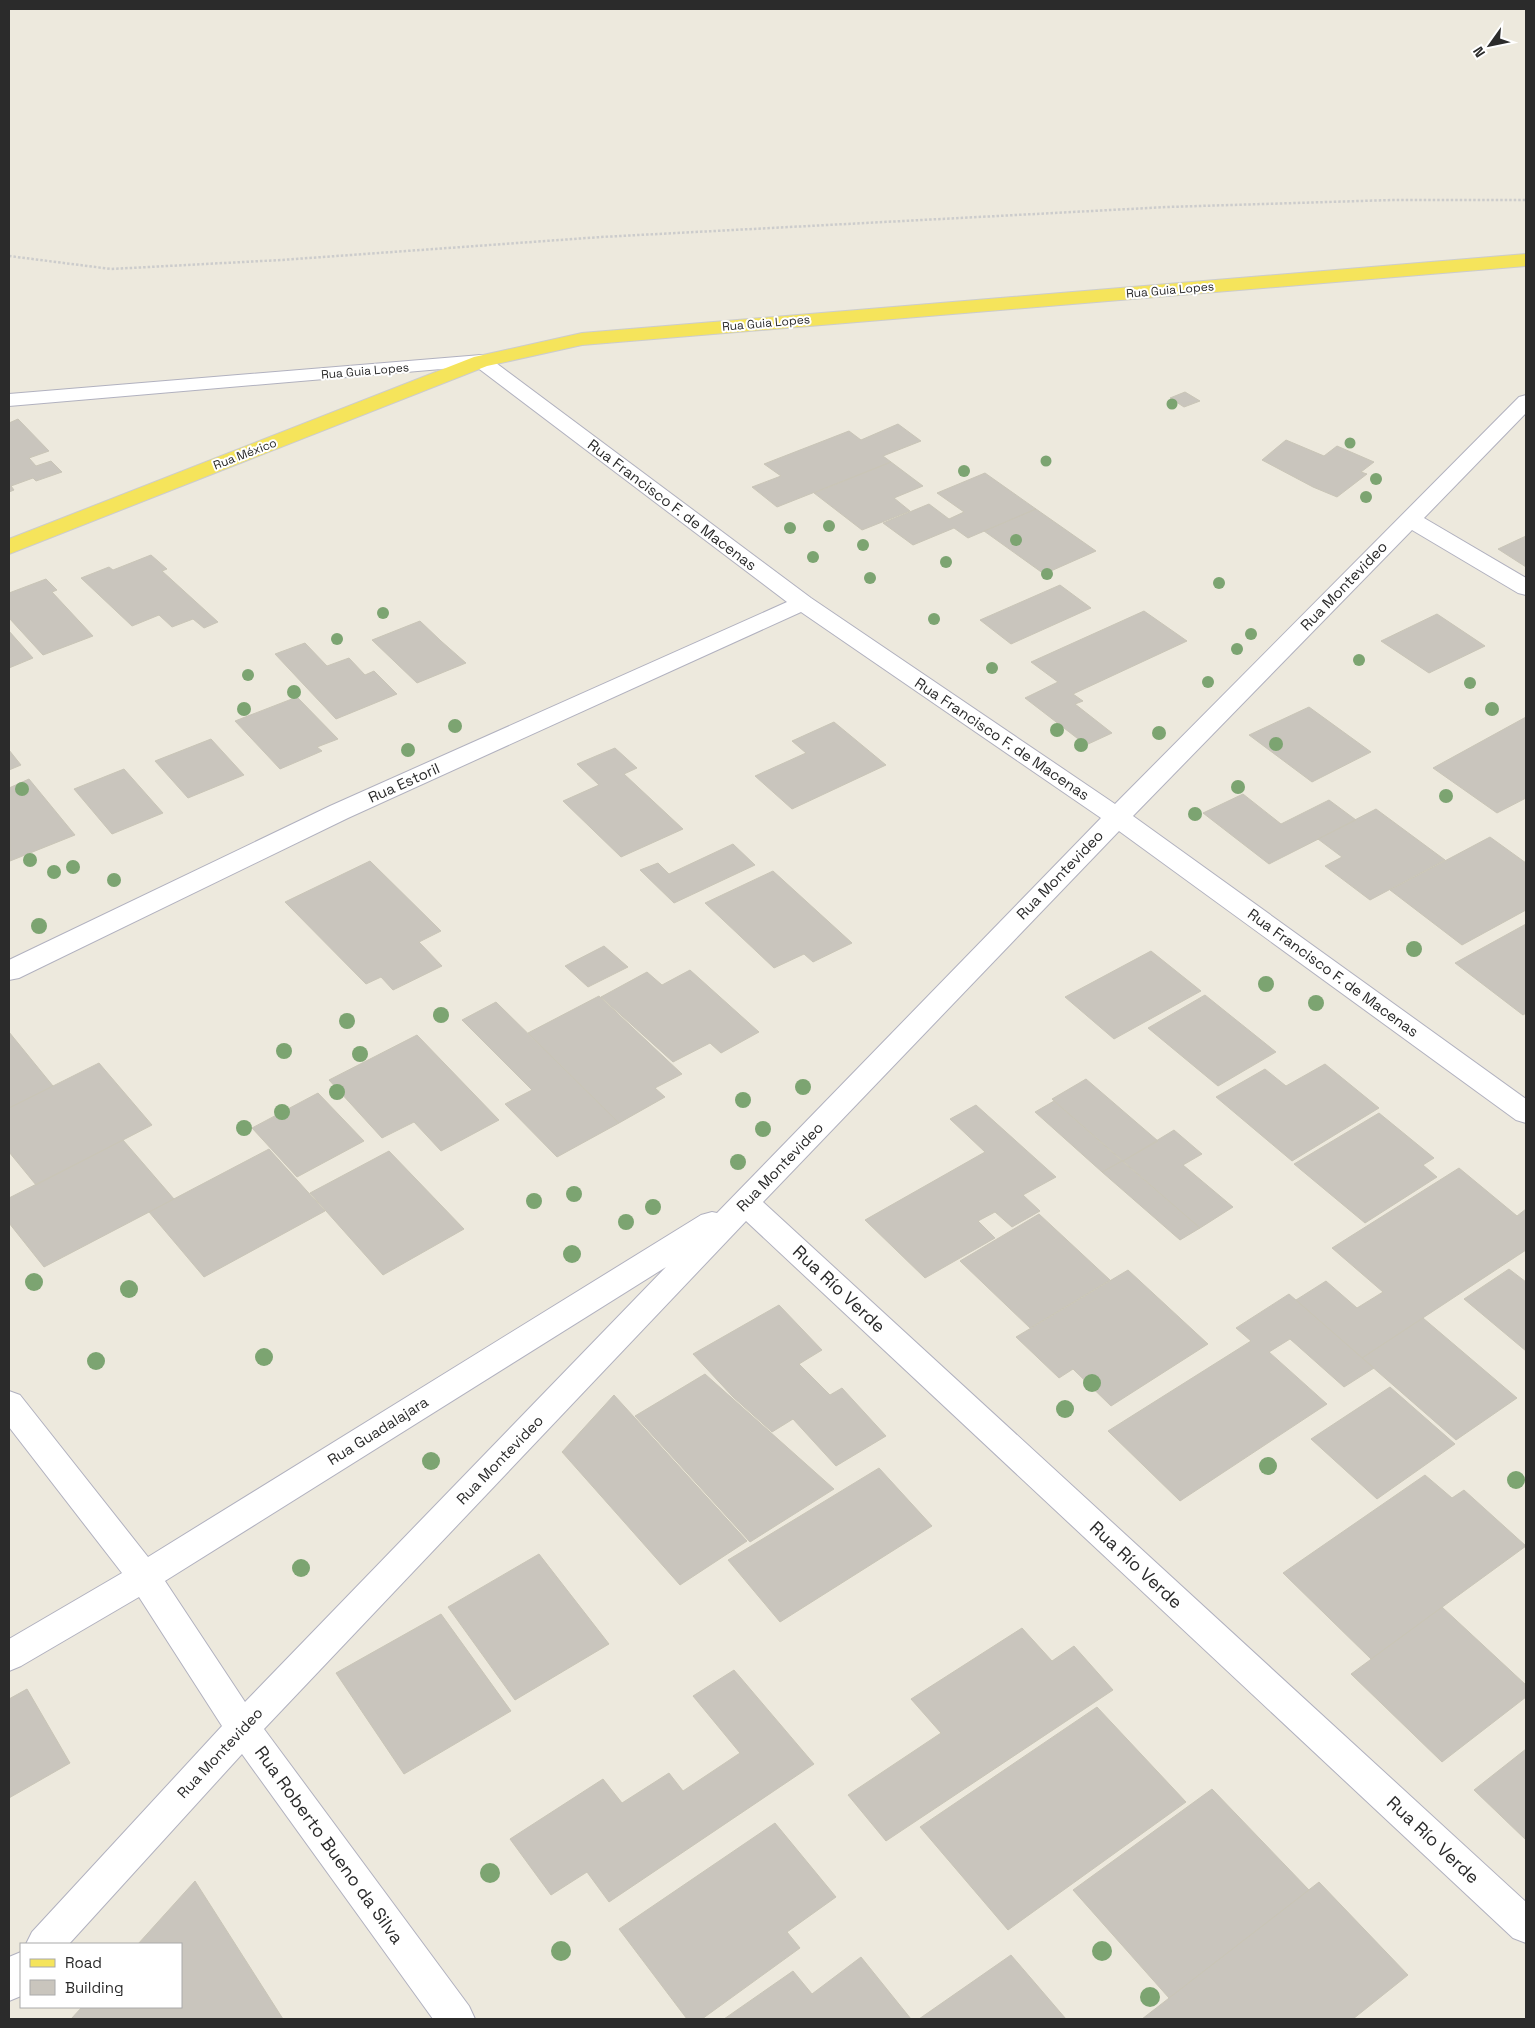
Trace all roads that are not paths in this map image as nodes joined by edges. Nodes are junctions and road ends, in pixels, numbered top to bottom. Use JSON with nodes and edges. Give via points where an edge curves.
{"nodes":[{"id":1,"x":1526,"y":260,"type":"edge"},
{"id":2,"x":481,"y":361,"type":"junction"},
{"id":3,"x":9,"y":400,"type":"edge"},
{"id":4,"x":1526,"y":401,"type":"edge"},
{"id":5,"x":1410,"y":519,"type":"junction"},
{"id":6,"x":9,"y":547,"type":"edge"},
{"id":7,"x":1526,"y":588,"type":"edge"},
{"id":8,"x":803,"y":603,"type":"junction"},
{"id":9,"x":1117,"y":817,"type":"junction"},
{"id":10,"x":9,"y":971,"type":"edge"},
{"id":11,"x":1526,"y":1113,"type":"edge"},
{"id":12,"x":745,"y":1203,"type":"junction"},
{"id":13,"x":9,"y":1404,"type":"edge"},
{"id":14,"x":144,"y":1577,"type":"junction"},
{"id":15,"x":9,"y":1656,"type":"edge"},
{"id":16,"x":243,"y":1728,"type":"junction"},
{"id":17,"x":1526,"y":1926,"type":"edge"},
{"id":18,"x":46,"y":1943,"type":"edge"},
{"id":19,"x":20,"y":1971,"type":"edge"},
{"id":20,"x":9,"y":1983,"type":"edge"},
{"id":21,"x":456,"y":2019,"type":"edge"}],
"edges":[{"from":1,"to":2,"type":"main road","name":"Rua Guia Lopes","via":[[582,339]]},
{"from":2,"to":3,"type":"street","name":"Rua Guia Lopes"},
{"from":2,"to":6,"type":"main road","name":"Rua México"},
{"from":2,"to":8,"type":"street","name":"Rua Francisco F. de Macenas"},
{"from":4,"to":5,"type":"street","name":"Rua Montevideo"},
{"from":5,"to":7,"type":"street"},
{"from":5,"to":9,"type":"street","name":"Rua Montevideo"},
{"from":8,"to":9,"type":"street","name":"Rua Francisco F. de Macenas"},
{"from":8,"to":10,"type":"street","name":"Rua Estoril","via":[[339,812]]},
{"from":9,"to":11,"type":"street","name":"Rua Francisco F. de Macenas"},
{"from":9,"to":12,"type":"street","name":"Rua Montevideo"},
{"from":12,"to":14,"type":"street","name":"Rua Guadalajara"},
{"from":12,"to":16,"type":"street","name":"Rua Montevideo"},
{"from":12,"to":17,"type":"street","name":"Rua Río Verde"},
{"from":13,"to":14,"type":"street","name":"Rua Roberto Bueno da Silva"},
{"from":14,"to":15,"type":"street","name":"Rua Guadalajara"},
{"from":14,"to":16,"type":"street","name":"Rua Roberto Bueno da Silva"},
{"from":16,"to":18,"type":"street","name":"Rua Montevideo"},
{"from":16,"to":21,"type":"street","name":"Rua Roberto Bueno da Silva"},
{"from":19,"to":20,"type":"street"}]}
